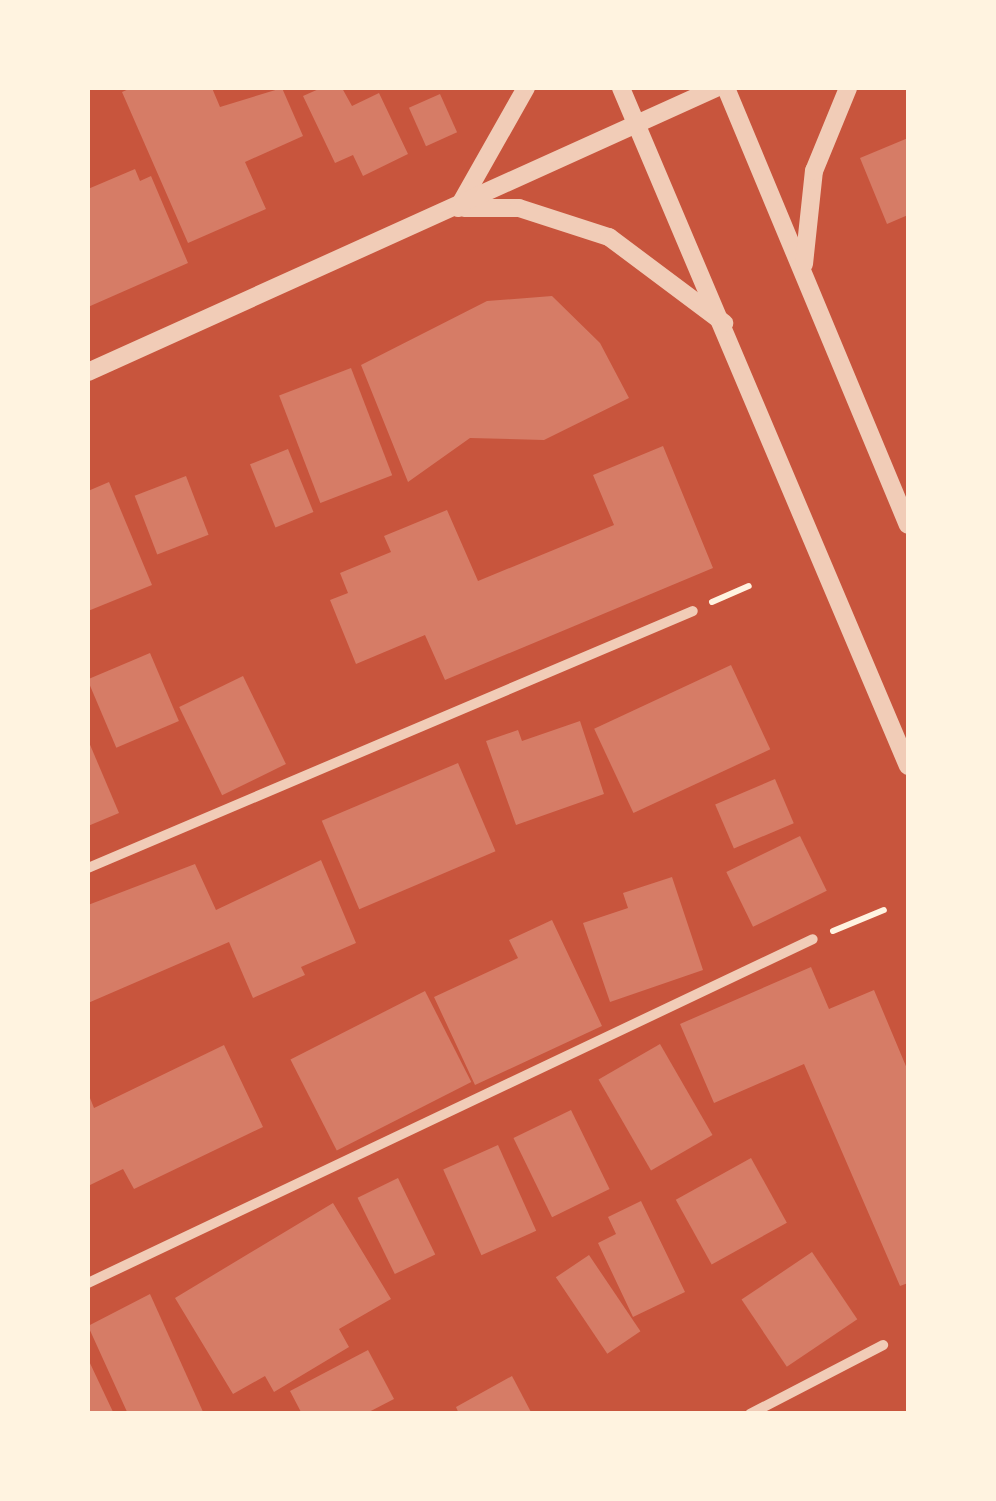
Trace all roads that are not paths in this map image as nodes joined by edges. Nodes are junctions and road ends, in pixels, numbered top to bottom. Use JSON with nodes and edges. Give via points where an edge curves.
{"nodes":[{"id":1,"x":526,"y":88,"type":"edge"},
{"id":2,"x":621,"y":88,"type":"edge"},
{"id":3,"x":716,"y":88,"type":"edge"},
{"id":4,"x":726,"y":88,"type":"edge"},
{"id":5,"x":848,"y":88,"type":"edge"},
{"id":6,"x":638,"y":124,"type":"junction"},
{"id":7,"x":458,"y":208,"type":"junction"},
{"id":8,"x":804,"y":270,"type":"junction"},
{"id":9,"x":727,"y":326,"type":"junction"},
{"id":10,"x":88,"y":372,"type":"edge"},
{"id":11,"x":908,"y":525,"type":"edge"},
{"id":12,"x":692,"y":611,"type":"road end"},
{"id":13,"x":908,"y":766,"type":"edge"},
{"id":14,"x":88,"y":868,"type":"edge"},
{"id":15,"x":813,"y":939,"type":"road end"},
{"id":16,"x":88,"y":1283,"type":"edge"},
{"id":17,"x":883,"y":1345,"type":"dead end"},
{"id":18,"x":750,"y":1414,"type":"edge"}],
"edges":[{"from":1,"to":7,"type":"street"},
{"from":2,"to":6,"type":"street"},
{"from":3,"to":6,"type":"street"},
{"from":4,"to":8,"type":"street"},
{"from":5,"to":8,"type":"street","via":[[814,171]]},
{"from":6,"to":7,"type":"street"},
{"from":6,"to":9,"type":"street"},
{"from":7,"to":9,"type":"street","via":[[519,208],[609,236]]},
{"from":7,"to":10,"type":"street"},
{"from":8,"to":11,"type":"street"},
{"from":9,"to":13,"type":"street"},
{"from":12,"to":14,"type":"street"},
{"from":15,"to":16,"type":"street"},
{"from":17,"to":18,"type":"street"}]}
